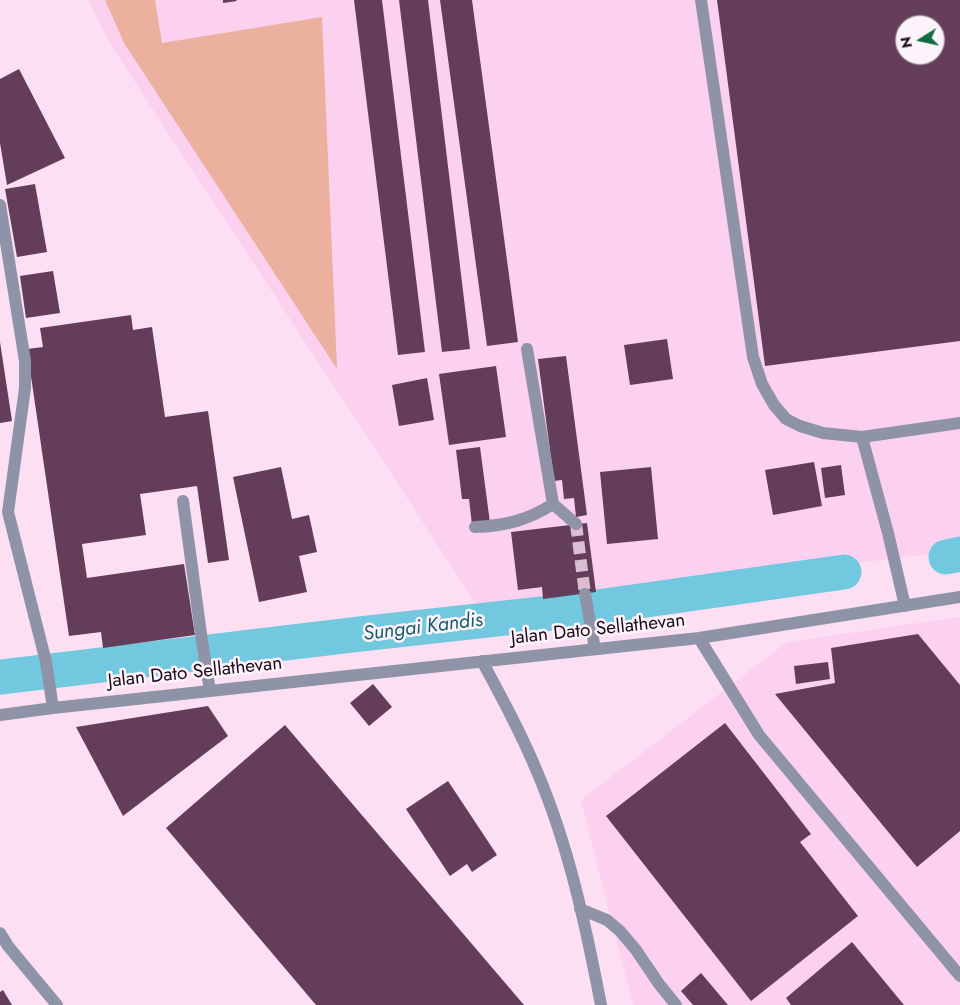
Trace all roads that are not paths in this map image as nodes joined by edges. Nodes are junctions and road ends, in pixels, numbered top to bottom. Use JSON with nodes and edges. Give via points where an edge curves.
{"nodes":[{"id":1,"x":701,"y":0,"type":"edge"},
{"id":2,"x":0,"y":205,"type":"edge"},
{"id":3,"x":527,"y":349,"type":"dead end"},
{"id":4,"x":960,"y":423,"type":"edge"},
{"id":5,"x":862,"y":437,"type":"junction"},
{"id":6,"x":183,"y":501,"type":"dead end"},
{"id":7,"x":553,"y":504,"type":"junction"},
{"id":8,"x":4,"y":509,"type":"edge"},
{"id":9,"x":576,"y":524,"type":"tunnel mouth"},
{"id":10,"x":475,"y":527,"type":"dead end"},
{"id":11,"x":586,"y":597,"type":"tunnel mouth"},
{"id":12,"x":960,"y":597,"type":"edge"},
{"id":13,"x":905,"y":606,"type":"junction"},
{"id":14,"x":699,"y":638,"type":"junction"},
{"id":15,"x":595,"y":649,"type":"junction"},
{"id":16,"x":482,"y":661,"type":"junction"},
{"id":17,"x":210,"y":691,"type":"junction"},
{"id":18,"x":53,"y":708,"type":"junction"},
{"id":19,"x":0,"y":715,"type":"edge"},
{"id":20,"x":580,"y":909,"type":"junction"},
{"id":21,"x":0,"y":933,"type":"edge"},
{"id":22,"x":960,"y":976,"type":"edge"},
{"id":23,"x":57,"y":1005,"type":"edge"},
{"id":24,"x":601,"y":1005,"type":"edge"},
{"id":25,"x":676,"y":1005,"type":"edge"}],
"edges":[{"from":1,"to":5,"type":"street","via":[[753,357],[762,384],[786,419],[823,433]]},
{"from":2,"to":8,"type":"street","via":[[24,361],[25,388]]},
{"from":3,"to":7,"type":"street"},
{"from":4,"to":5,"type":"street"},
{"from":5,"to":13,"type":"street"},
{"from":6,"to":17,"type":"street"},
{"from":7,"to":9,"type":"street"},
{"from":7,"to":10,"type":"street","via":[[536,515]]},
{"from":8,"to":18,"type":"street","via":[[46,662]]},
{"from":11,"to":15,"type":"street"},
{"from":12,"to":13,"type":"street","name":"Jalan Dato Sellathevan"},
{"from":13,"to":14,"type":"street","name":"Jalan Dato Sellathevan"},
{"from":14,"to":15,"type":"street","name":"Jalan Dato Sellathevan"},
{"from":14,"to":22,"type":"street","via":[[759,735]]},
{"from":15,"to":16,"type":"street","name":"Jalan Dato Sellathevan"},
{"from":16,"to":17,"type":"street","name":"Jalan Dato Sellathevan"},
{"from":16,"to":20,"type":"street","via":[[539,774],[565,851]]},
{"from":17,"to":18,"type":"street","name":"Jalan Dato Sellathevan"},
{"from":18,"to":19,"type":"street","name":"Jalan Dato Sellathevan"},
{"from":20,"to":24,"type":"street"},
{"from":20,"to":25,"type":"street","via":[[607,920],[620,931]]},
{"from":21,"to":23,"type":"street"}]}
